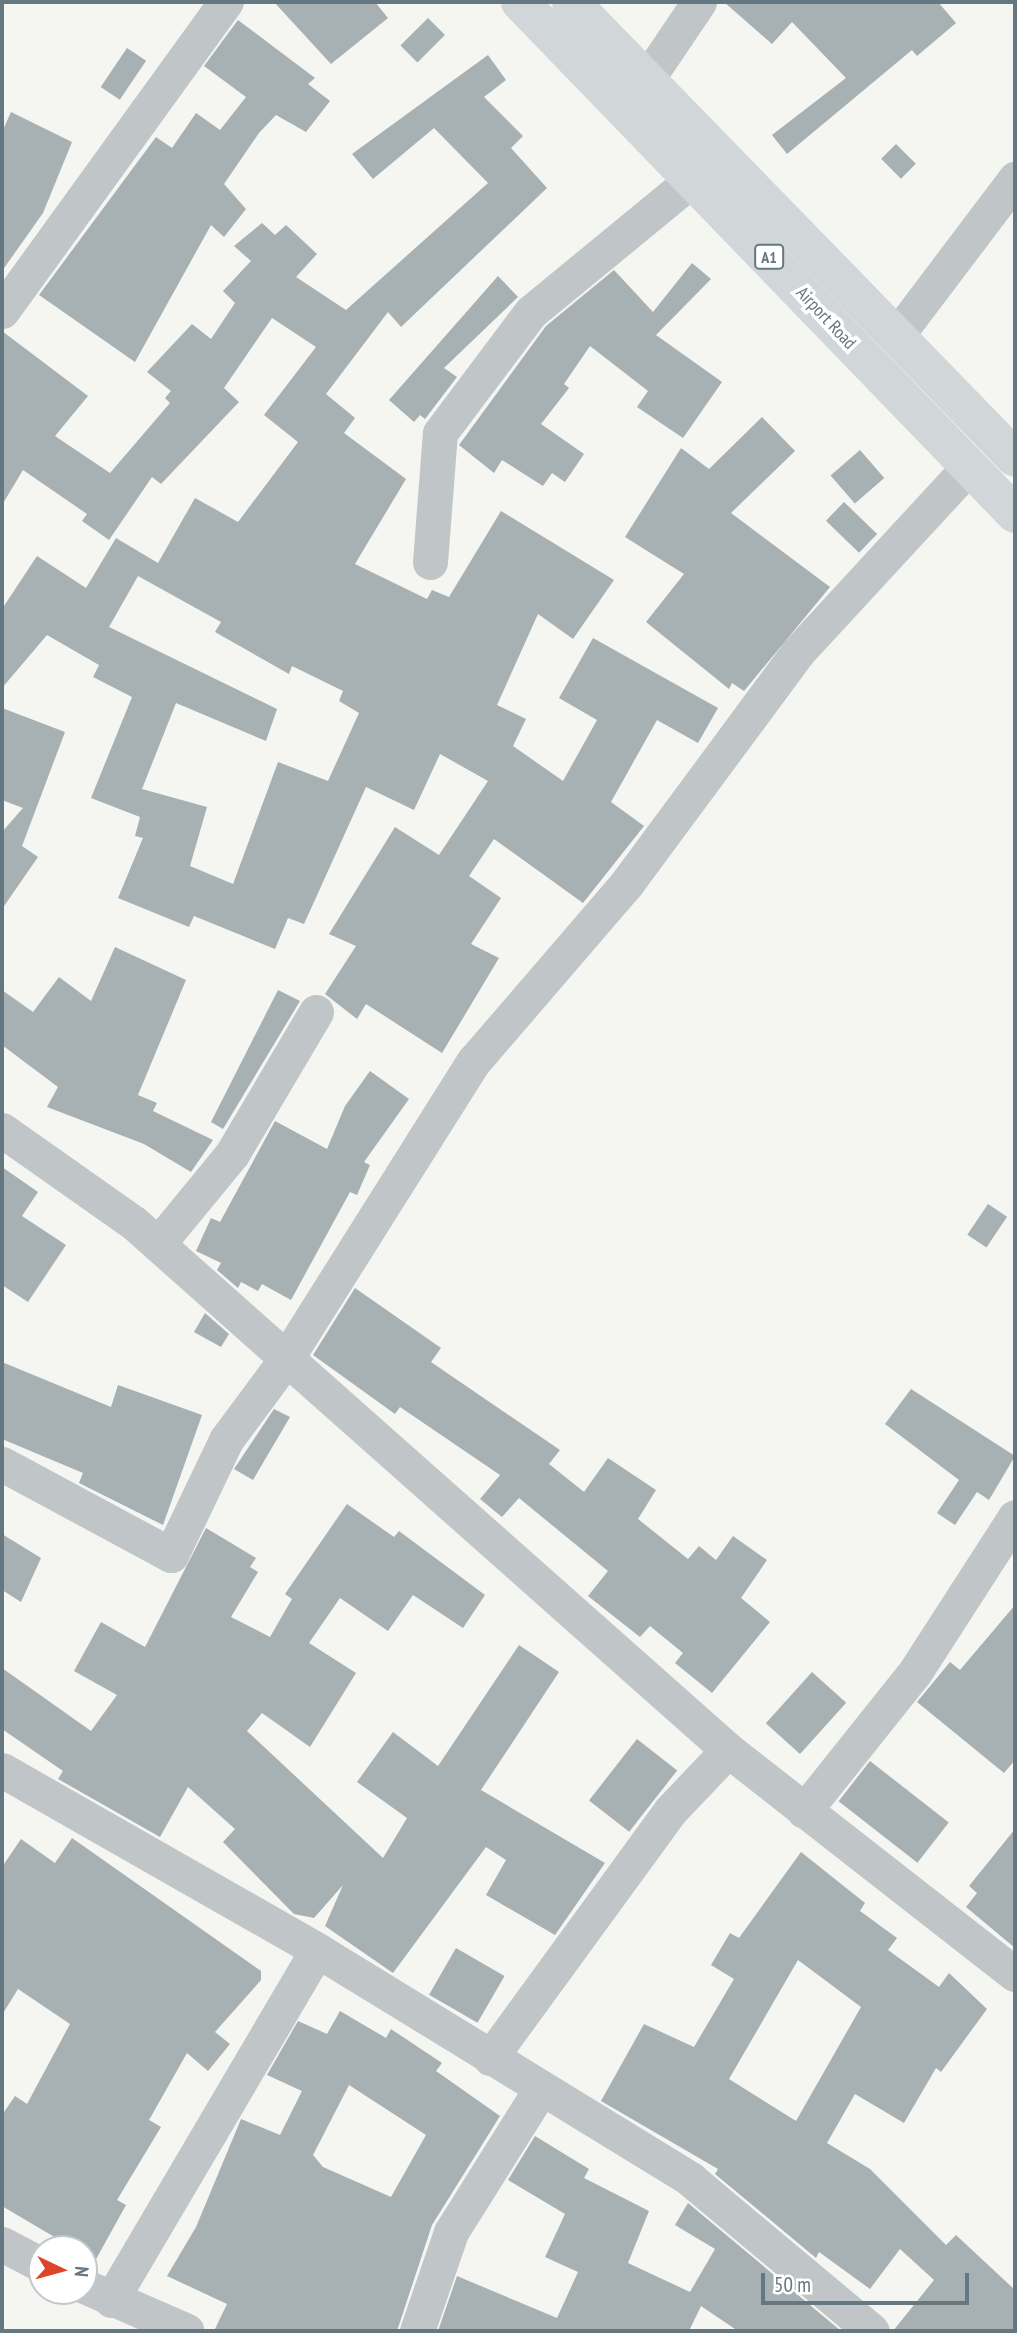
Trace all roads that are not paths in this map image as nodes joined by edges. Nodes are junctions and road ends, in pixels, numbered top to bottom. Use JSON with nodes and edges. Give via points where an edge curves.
{"nodes":[{"id":1,"x":226,"y":2,"type":"edge"},
{"id":2,"x":520,"y":2,"type":"edge"},
{"id":3,"x":571,"y":2,"type":"edge"},
{"id":4,"x":699,"y":2,"type":"edge"},
{"id":5,"x":647,"y":79,"type":"junction"},
{"id":6,"x":694,"y":178,"type":"junction"},
{"id":7,"x":1015,"y":179,"type":"edge"},
{"id":8,"x":2,"y":312,"type":"edge"},
{"id":9,"x":897,"y":335,"type":"junction"},
{"id":10,"x":1015,"y":458,"type":"edge"},
{"id":11,"x":968,"y":468,"type":"junction"},
{"id":12,"x":1015,"y":514,"type":"edge"},
{"id":13,"x":430,"y":562,"type":"dead end"},
{"id":14,"x":316,"y":1012,"type":"dead end"},
{"id":15,"x":2,"y":1130,"type":"edge"},
{"id":16,"x":159,"y":1244,"type":"junction"},
{"id":17,"x":286,"y":1359,"type":"junction"},
{"id":18,"x":2,"y":1464,"type":"edge"},
{"id":19,"x":1015,"y":1517,"type":"edge"},
{"id":20,"x":728,"y":1750,"type":"junction"},
{"id":21,"x":2,"y":1770,"type":"edge"},
{"id":22,"x":804,"y":1811,"type":"junction"},
{"id":23,"x":317,"y":1950,"type":"junction"},
{"id":24,"x":1015,"y":1974,"type":"edge"},
{"id":25,"x":490,"y":2058,"type":"junction"},
{"id":26,"x":540,"y":2090,"type":"junction"},
{"id":27,"x":2,"y":2244,"type":"edge"},
{"id":28,"x":28,"y":2258,"type":"edge"},
{"id":29,"x":98,"y":2293,"type":"edge"},
{"id":30,"x":187,"y":2331,"type":"edge"},
{"id":31,"x":417,"y":2331,"type":"edge"},
{"id":32,"x":872,"y":2331,"type":"edge"}],
"edges":[{"from":1,"to":8,"type":"street"},
{"from":2,"to":6,"type":"highway","name":"Airport Road","number":"A1"},
{"from":3,"to":5,"type":"highway","number":"A1"},
{"from":4,"to":5,"type":"street"},
{"from":5,"to":9,"type":"highway","number":"A1"},
{"from":6,"to":11,"type":"highway","name":"Airport Road","number":"A1"},
{"from":6,"to":13,"type":"street","via":[[531,312],[440,433]]},
{"from":7,"to":9,"type":"street"},
{"from":9,"to":10,"type":"highway","number":"A1"},
{"from":11,"to":12,"type":"highway","name":"Airport Road","number":"A1"},
{"from":11,"to":17,"type":"street","via":[[797,653],[627,883],[474,1060]]},
{"from":14,"to":16,"type":"street","via":[[232,1154]]},
{"from":15,"to":16,"type":"street"},
{"from":16,"to":17,"type":"street"},
{"from":17,"to":18,"type":"street","via":[[226,1440],[170,1555]]},
{"from":17,"to":20,"type":"street"},
{"from":19,"to":22,"type":"street","via":[[915,1672]]},
{"from":20,"to":22,"type":"street"},
{"from":20,"to":25,"type":"street","via":[[670,1811]]},
{"from":21,"to":23,"type":"street"},
{"from":22,"to":24,"type":"street"},
{"from":23,"to":25,"type":"street"},
{"from":23,"to":29,"type":"street"},
{"from":25,"to":26,"type":"street"},
{"from":26,"to":31,"type":"street","via":[[451,2232]]},
{"from":26,"to":32,"type":"street","via":[[690,2179]]},
{"from":27,"to":28,"type":"street"},
{"from":29,"to":30,"type":"street"}]}
